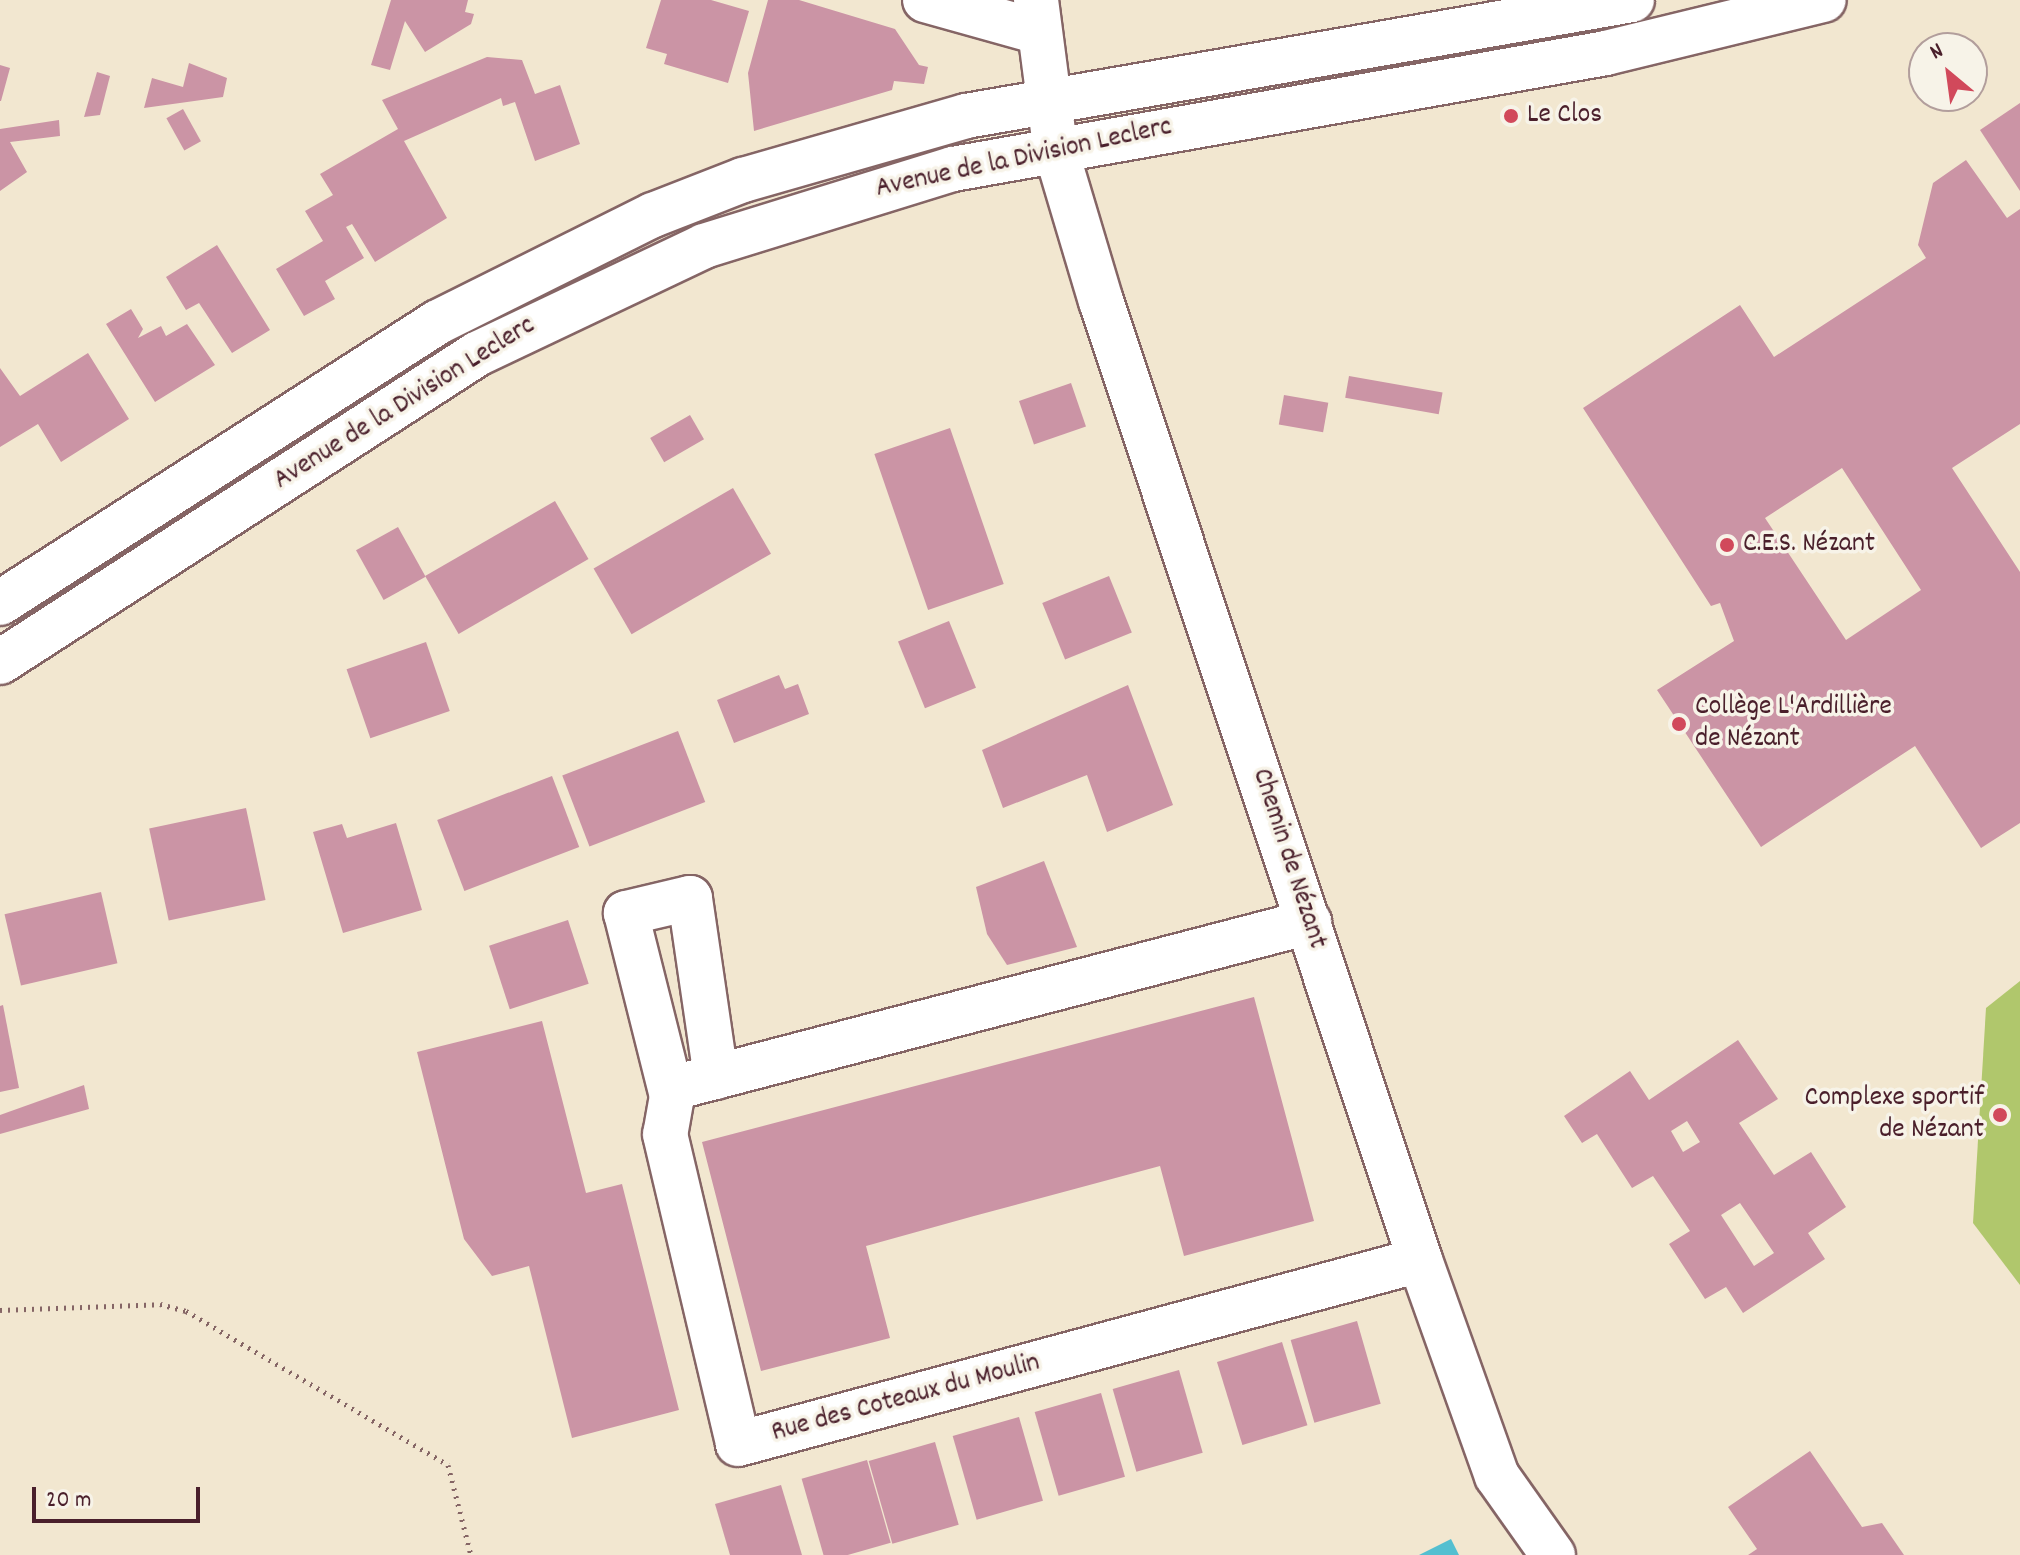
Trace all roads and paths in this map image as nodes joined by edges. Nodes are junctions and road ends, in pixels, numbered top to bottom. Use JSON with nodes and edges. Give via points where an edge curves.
{"nodes":[{"id":1,"x":925,"y":0,"type":"edge"},
{"id":2,"x":1632,"y":0,"type":"edge"},
{"id":3,"x":1824,"y":0,"type":"edge"},
{"id":4,"x":1038,"y":16,"type":"edge"},
{"id":5,"x":1047,"y":103,"type":"junction"},
{"id":6,"x":1055,"y":147,"type":"junction"},
{"id":7,"x":0,"y":603,"type":"edge"},
{"id":8,"x":0,"y":662,"type":"edge"},
{"id":9,"x":1309,"y":922,"type":"junction"},
{"id":10,"x":716,"y":1077,"type":"junction"},
{"id":11,"x":672,"y":1096,"type":"junction"},
{"id":12,"x":1420,"y":1260,"type":"junction"},
{"id":13,"x":0,"y":1310,"type":"edge"},
{"id":14,"x":471,"y":1555,"type":"edge"},
{"id":15,"x":1553,"y":1555,"type":"edge"}],
"edges":[{"from":1,"to":4,"type":"street"},
{"from":2,"to":5,"type":"street","name":"Avenue de la Division Leclerc"},
{"from":3,"to":6,"type":"street","name":"Avenue de la Division Leclerc","via":[[1606,53]]},
{"from":4,"to":5,"type":"street","name":"Chemin de Nézant"},
{"from":5,"to":6,"type":"street","name":"Chemin de Nézant"},
{"from":5,"to":7,"type":"street","name":"Avenue de la Division Leclerc","via":[[966,116],[743,180],[553,262],[438,322]]},
{"from":6,"to":8,"type":"street","name":"Avenue de la Division Leclerc","via":[[801,212],[704,246],[539,320]]},
{"from":6,"to":9,"type":"street","name":"Chemin de Nézant"},
{"from":9,"to":10,"type":"street"},
{"from":9,"to":12,"type":"street","name":"Chemin de Nézant"},
{"from":10,"to":11,"type":"street"},
{"from":10,"to":11,"type":"street","name":"Rue des Coteaux du Moulin","via":[[690,898],[626,913]]},
{"from":11,"to":12,"type":"street","name":"Rue des Coteaux du Moulin","via":[[665,1134],[738,1444]]},
{"from":12,"to":15,"type":"street","name":"Chemin de Nézant","via":[[1497,1476]]},
{"from":13,"to":14,"type":"path","via":[[160,1304],[186,1311],[448,1465]]}]}
